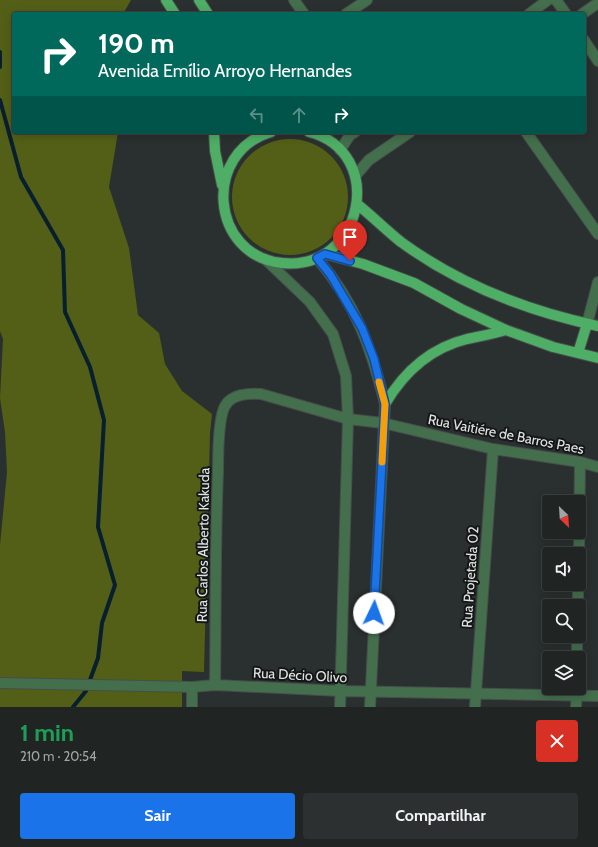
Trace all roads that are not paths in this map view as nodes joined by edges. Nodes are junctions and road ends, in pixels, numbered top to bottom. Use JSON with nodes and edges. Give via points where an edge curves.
{"nodes":[{"id":1,"x":166,"y":0,"type":"edge"},
{"id":2,"x":199,"y":0,"type":"edge"},
{"id":3,"x":294,"y":0,"type":"edge"},
{"id":4,"x":367,"y":0,"type":"edge"},
{"id":5,"x":556,"y":0,"type":"edge"},
{"id":6,"x":545,"y":1,"type":"edge"},
{"id":7,"x":598,"y":3,"type":"edge"},
{"id":8,"x":174,"y":12,"type":"edge"},
{"id":9,"x":207,"y":12,"type":"edge"},
{"id":10,"x":303,"y":12,"type":"edge"},
{"id":11,"x":349,"y":12,"type":"edge"},
{"id":12,"x":531,"y":12,"type":"edge"},
{"id":13,"x":565,"y":12,"type":"edge"},
{"id":14,"x":585,"y":12,"type":"edge"},
{"id":15,"x":586,"y":43,"type":"edge"},
{"id":16,"x":598,"y":61,"type":"edge"},
{"id":17,"x":214,"y":134,"type":"edge"},
{"id":18,"x":263,"y":134,"type":"edge"},
{"id":19,"x":317,"y":134,"type":"edge"},
{"id":20,"x":352,"y":134,"type":"edge"},
{"id":21,"x":407,"y":134,"type":"edge"},
{"id":22,"x":527,"y":134,"type":"edge"},
{"id":23,"x":340,"y":150,"type":"junction"},
{"id":24,"x":355,"y":176,"type":"junction"},
{"id":25,"x":223,"y":189,"type":"junction"},
{"id":26,"x":357,"y":204,"type":"junction"},
{"id":27,"x":598,"y":234,"type":"edge"},
{"id":28,"x":321,"y":256,"type":"junction"},
{"id":29,"x":265,"y":259,"type":"junction"},
{"id":30,"x":598,"y":282,"type":"edge"},
{"id":31,"x":587,"y":324,"type":"junction"},
{"id":32,"x":598,"y":326,"type":"edge"},
{"id":33,"x":506,"y":330,"type":"junction"},
{"id":34,"x":578,"y":353,"type":"junction"},
{"id":35,"x":598,"y":358,"type":"edge"},
{"id":36,"x":385,"y":404,"type":"junction"},
{"id":37,"x":225,"y":405,"type":"joint"},
{"id":38,"x":348,"y":419,"type":"junction"},
{"id":39,"x":383,"y":423,"type":"junction"},
{"id":40,"x":493,"y":449,"type":"junction"},
{"id":41,"x":580,"y":462,"type":"junction"},
{"id":42,"x":598,"y":467,"type":"edge"},
{"id":43,"x":579,"y":547,"type":"edge"},
{"id":44,"x":0,"y":683,"type":"edge"},
{"id":45,"x":215,"y":685,"type":"junction"},
{"id":46,"x":192,"y":687,"type":"junction"},
{"id":47,"x":341,"y":691,"type":"junction"},
{"id":48,"x":370,"y":692,"type":"junction"},
{"id":49,"x":542,"y":693,"type":"edge"},
{"id":50,"x":475,"y":694,"type":"junction"},
{"id":51,"x":586,"y":694,"type":"edge"},
{"id":52,"x":577,"y":695,"type":"edge"},
{"id":53,"x":598,"y":696,"type":"edge"},
{"id":54,"x":192,"y":707,"type":"edge"},
{"id":55,"x":340,"y":707,"type":"edge"},
{"id":56,"x":370,"y":707,"type":"edge"},
{"id":57,"x":475,"y":707,"type":"edge"},
{"id":58,"x":576,"y":707,"type":"edge"}],
"edges":[{"from":1,"to":8,"type":"main road"},
{"from":2,"to":9,"type":"main road"},
{"from":3,"to":10,"type":"street"},
{"from":4,"to":11,"type":"street"},
{"from":5,"to":13,"type":"street"},
{"from":6,"to":12,"type":"street"},
{"from":7,"to":14,"type":"street"},
{"from":15,"to":16,"type":"street"},
{"from":17,"to":25,"type":"main road"},
{"from":18,"to":25,"type":"main road","via":[[236,156],[227,172]]},
{"from":19,"to":23,"type":"main road"},
{"from":20,"to":23,"type":"street"},
{"from":21,"to":24,"type":"street","via":[[369,160]]},
{"from":22,"to":27,"type":"street"},
{"from":23,"to":24,"type":"main road"},
{"from":24,"to":26,"type":"main road"},
{"from":25,"to":29,"type":"main road","via":[[223,207],[228,224],[250,251]]},
{"from":26,"to":28,"type":"main road","via":[[354,219],[347,233],[337,245]]},
{"from":26,"to":31,"type":"main road","via":[[401,242],[458,278],[519,305]]},
{"from":28,"to":29,"type":"main road","via":[[300,263],[282,264]]},
{"from":28,"to":33,"type":"main road","via":[[364,264],[414,283]]},
{"from":28,"to":36,"type":"street","via":[[362,328],[374,359]]},
{"from":29,"to":38,"type":"street","via":[[310,302],[333,334],[346,376]]},
{"from":30,"to":31,"type":"street"},
{"from":31,"to":32,"type":"main road"},
{"from":31,"to":34,"type":"main road"},
{"from":33,"to":34,"type":"main road"},
{"from":33,"to":36,"type":"main road","via":[[454,343],[428,356],[410,369]]},
{"from":34,"to":35,"type":"main road"},
{"from":36,"to":39,"type":"street"},
{"from":37,"to":38,"type":"street","name":"Rua Vaitiére de Barros Paes","via":[[233,398],[252,393]]},
{"from":37,"to":45,"type":"street","name":"Rua Carlos Alberto Kakuda","via":[[219,432],[216,511]]},
{"from":38,"to":39,"type":"street","name":"Rua Vaitiére de Barros Paes"},
{"from":38,"to":47,"type":"street"},
{"from":39,"to":40,"type":"street","name":"Rua Vaitiére de Barros Paes"},
{"from":39,"to":48,"type":"street"},
{"from":40,"to":41,"type":"street","name":"Rua Vaitiére de Barros Paes"},
{"from":40,"to":50,"type":"street","name":"Rua Projetada 02"},
{"from":41,"to":42,"type":"street","name":"Rua Vaitiére de Barros Paes"},
{"from":41,"to":43,"type":"street"},
{"from":44,"to":46,"type":"street","name":"Rua Décio Olivo"},
{"from":45,"to":46,"type":"street","name":"Rua Décio Olivo"},
{"from":45,"to":47,"type":"street","name":"Rua Décio Olivo"},
{"from":46,"to":54,"type":"street"},
{"from":47,"to":48,"type":"street","name":"Rua Décio Olivo"},
{"from":47,"to":55,"type":"street"},
{"from":48,"to":50,"type":"street","name":"Rua Décio Olivo"},
{"from":48,"to":56,"type":"street"},
{"from":49,"to":50,"type":"street","name":"Rua Décio Olivo"},
{"from":50,"to":57,"type":"street","name":"Rua Projetada 02"},
{"from":51,"to":53,"type":"street","name":"Rua Décio Olivo"},
{"from":52,"to":58,"type":"street"}]}
